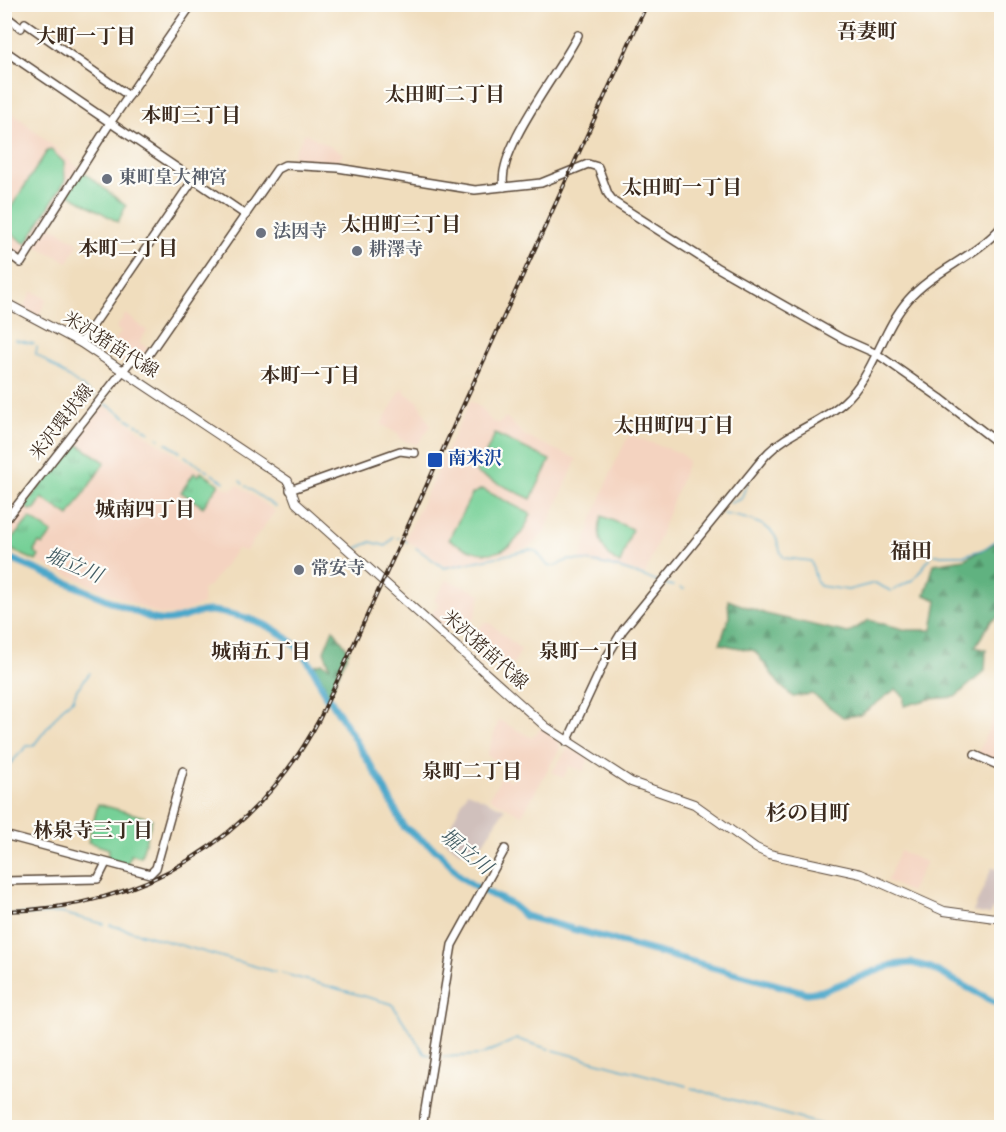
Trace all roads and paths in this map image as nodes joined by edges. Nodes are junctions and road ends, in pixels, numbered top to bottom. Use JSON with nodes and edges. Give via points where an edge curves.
{"nodes":[{"id":1,"x":192,"y":4,"type":"edge"},
{"id":2,"x":4,"y":15,"type":"edge"},
{"id":3,"x":578,"y":36,"type":"dead end"},
{"id":4,"x":5,"y":51,"type":"edge"},
{"id":5,"x":129,"y":96,"type":"junction"},
{"id":6,"x":110,"y":123,"type":"junction"},
{"id":7,"x":193,"y":180,"type":"junction"},
{"id":8,"x":504,"y":187,"type":"junction"},
{"id":9,"x":246,"y":214,"type":"junction"},
{"id":10,"x":1002,"y":226,"type":"edge"},
{"id":11,"x":4,"y":250,"type":"edge"},
{"id":12,"x":4,"y":302,"type":"edge"},
{"id":13,"x":81,"y":343,"type":"junction"},
{"id":14,"x":877,"y":354,"type":"junction"},
{"id":15,"x":123,"y":371,"type":"junction"},
{"id":16,"x":1002,"y":446,"type":"edge"},
{"id":17,"x":415,"y":453,"type":"dead end"},
{"id":18,"x":291,"y":490,"type":"junction"},
{"id":19,"x":4,"y":522,"type":"edge"},
{"id":20,"x":567,"y":742,"type":"junction"},
{"id":21,"x":975,"y":755,"type":"dead end"},
{"id":22,"x":1002,"y":767,"type":"edge"},
{"id":23,"x":183,"y":771,"type":"dead end"},
{"id":24,"x":4,"y":835,"type":"edge"},
{"id":25,"x":505,"y":849,"type":"dead end"},
{"id":26,"x":106,"y":863,"type":"junction"},
{"id":27,"x":4,"y":881,"type":"edge"},
{"id":28,"x":1002,"y":919,"type":"edge"},
{"id":29,"x":422,"y":1128,"type":"edge"}],
"edges":[{"from":1,"to":5,"type":"street"},
{"from":2,"to":5,"type":"street"},
{"from":3,"to":8,"type":"street","via":[[513,141],[502,175]]},
{"from":4,"to":6,"type":"street"},
{"from":5,"to":6,"type":"street"},
{"from":6,"to":7,"type":"street"},
{"from":6,"to":11,"type":"street","via":[[21,263]]},
{"from":7,"to":9,"type":"street"},
{"from":7,"to":13,"type":"street"},
{"from":8,"to":9,"type":"street","via":[[467,190],[338,168],[285,165],[277,169]]},
{"from":8,"to":14,"type":"street","via":[[541,183],[584,165],[595,165],[614,202],[716,267],[837,336]]},
{"from":9,"to":15,"type":"street","via":[[147,357],[134,359]]},
{"from":10,"to":14,"type":"street","via":[[981,246],[911,296]]},
{"from":12,"to":13,"type":"main road","name":"米沢猪苗代線"},
{"from":13,"to":15,"type":"main road","name":"米沢猪苗代線"},
{"from":14,"to":16,"type":"street"},
{"from":14,"to":20,"type":"street","via":[[846,400],[786,437],[765,456],[631,620],[606,658]]},
{"from":15,"to":18,"type":"main road","name":"米沢猪苗代線","via":[[288,481]]},
{"from":15,"to":19,"type":"street","name":"米沢環状線"},
{"from":17,"to":18,"type":"street","via":[[400,451]]},
{"from":18,"to":20,"type":"main road","name":"米沢猪苗代線","via":[[293,500],[304,511]]},
{"from":20,"to":28,"type":"main road","name":"米沢猪苗代線","via":[[631,782],[694,804],[769,854],[861,874],[944,911]]},
{"from":21,"to":22,"type":"street"},
{"from":23,"to":26,"type":"street","via":[[156,868],[145,874]]},
{"from":24,"to":26,"type":"street"},
{"from":25,"to":29,"type":"street","via":[[456,934]]},
{"from":26,"to":27,"type":"street","via":[[98,879]]}]}
